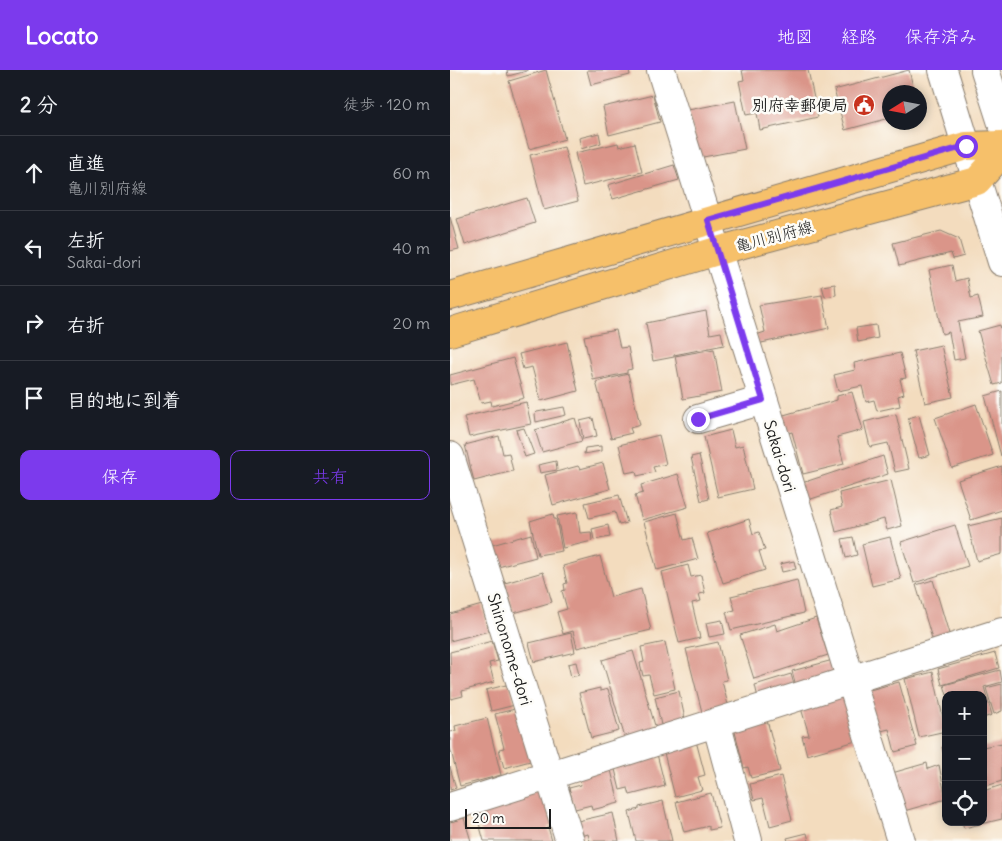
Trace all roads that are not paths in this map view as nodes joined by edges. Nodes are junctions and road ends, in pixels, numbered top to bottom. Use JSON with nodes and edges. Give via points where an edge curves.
{"nodes":[{"id":1,"x":661,"y":70,"type":"edge"},
{"id":2,"x":943,"y":70,"type":"edge"},
{"id":3,"x":985,"y":70,"type":"edge"},
{"id":4,"x":1002,"y":123,"type":"edge"},
{"id":5,"x":1002,"y":145,"type":"edge"},
{"id":6,"x":966,"y":146,"type":"junction"},
{"id":7,"x":1002,"y":152,"type":"edge"},
{"id":8,"x":977,"y":181,"type":"junction"},
{"id":9,"x":708,"y":220,"type":"junction"},
{"id":10,"x":717,"y":251,"type":"junction"},
{"id":11,"x":1002,"y":262,"type":"edge"},
{"id":12,"x":450,"y":296,"type":"edge"},
{"id":13,"x":450,"y":332,"type":"edge"},
{"id":14,"x":763,"y":400,"type":"junction"},
{"id":15,"x":698,"y":419,"type":"dead end"},
{"id":16,"x":450,"y":456,"type":"edge"},
{"id":17,"x":1002,"y":632,"type":"edge"},
{"id":18,"x":849,"y":680,"type":"junction"},
{"id":19,"x":716,"y":722,"type":"junction"},
{"id":20,"x":549,"y":776,"type":"junction"},
{"id":21,"x":450,"y":807,"type":"edge"},
{"id":22,"x":570,"y":841,"type":"edge"},
{"id":23,"x":748,"y":841,"type":"edge"},
{"id":24,"x":901,"y":841,"type":"edge"}],
"edges":[{"from":1,"to":9,"type":"street","name":"Sakai-dori"},
{"from":2,"to":6,"type":"street"},
{"from":3,"to":4,"type":"street"},
{"from":5,"to":6,"type":"main road","name":"亀川別府線"},
{"from":6,"to":8,"type":"street"},
{"from":6,"to":9,"type":"main road","name":"亀川別府線"},
{"from":7,"to":8,"type":"main road"},
{"from":8,"to":10,"type":"main road","name":"亀川別府線"},
{"from":8,"to":11,"type":"street"},
{"from":9,"to":10,"type":"street","name":"Sakai-dori"},
{"from":9,"to":12,"type":"main road","name":"亀川別府線"},
{"from":10,"to":13,"type":"main road","name":"亀川別府線"},
{"from":10,"to":14,"type":"street","name":"Sakai-dori"},
{"from":14,"to":15,"type":"street"},
{"from":14,"to":18,"type":"street","name":"Sakai-dori"},
{"from":16,"to":20,"type":"street","name":"Shinonome-dori"},
{"from":17,"to":18,"type":"street"},
{"from":18,"to":19,"type":"street"},
{"from":18,"to":24,"type":"street","name":"Sakai-dori"},
{"from":19,"to":20,"type":"street"},
{"from":19,"to":23,"type":"street"},
{"from":20,"to":21,"type":"street"},
{"from":20,"to":22,"type":"street","name":"Shinonome-dori"}]}
